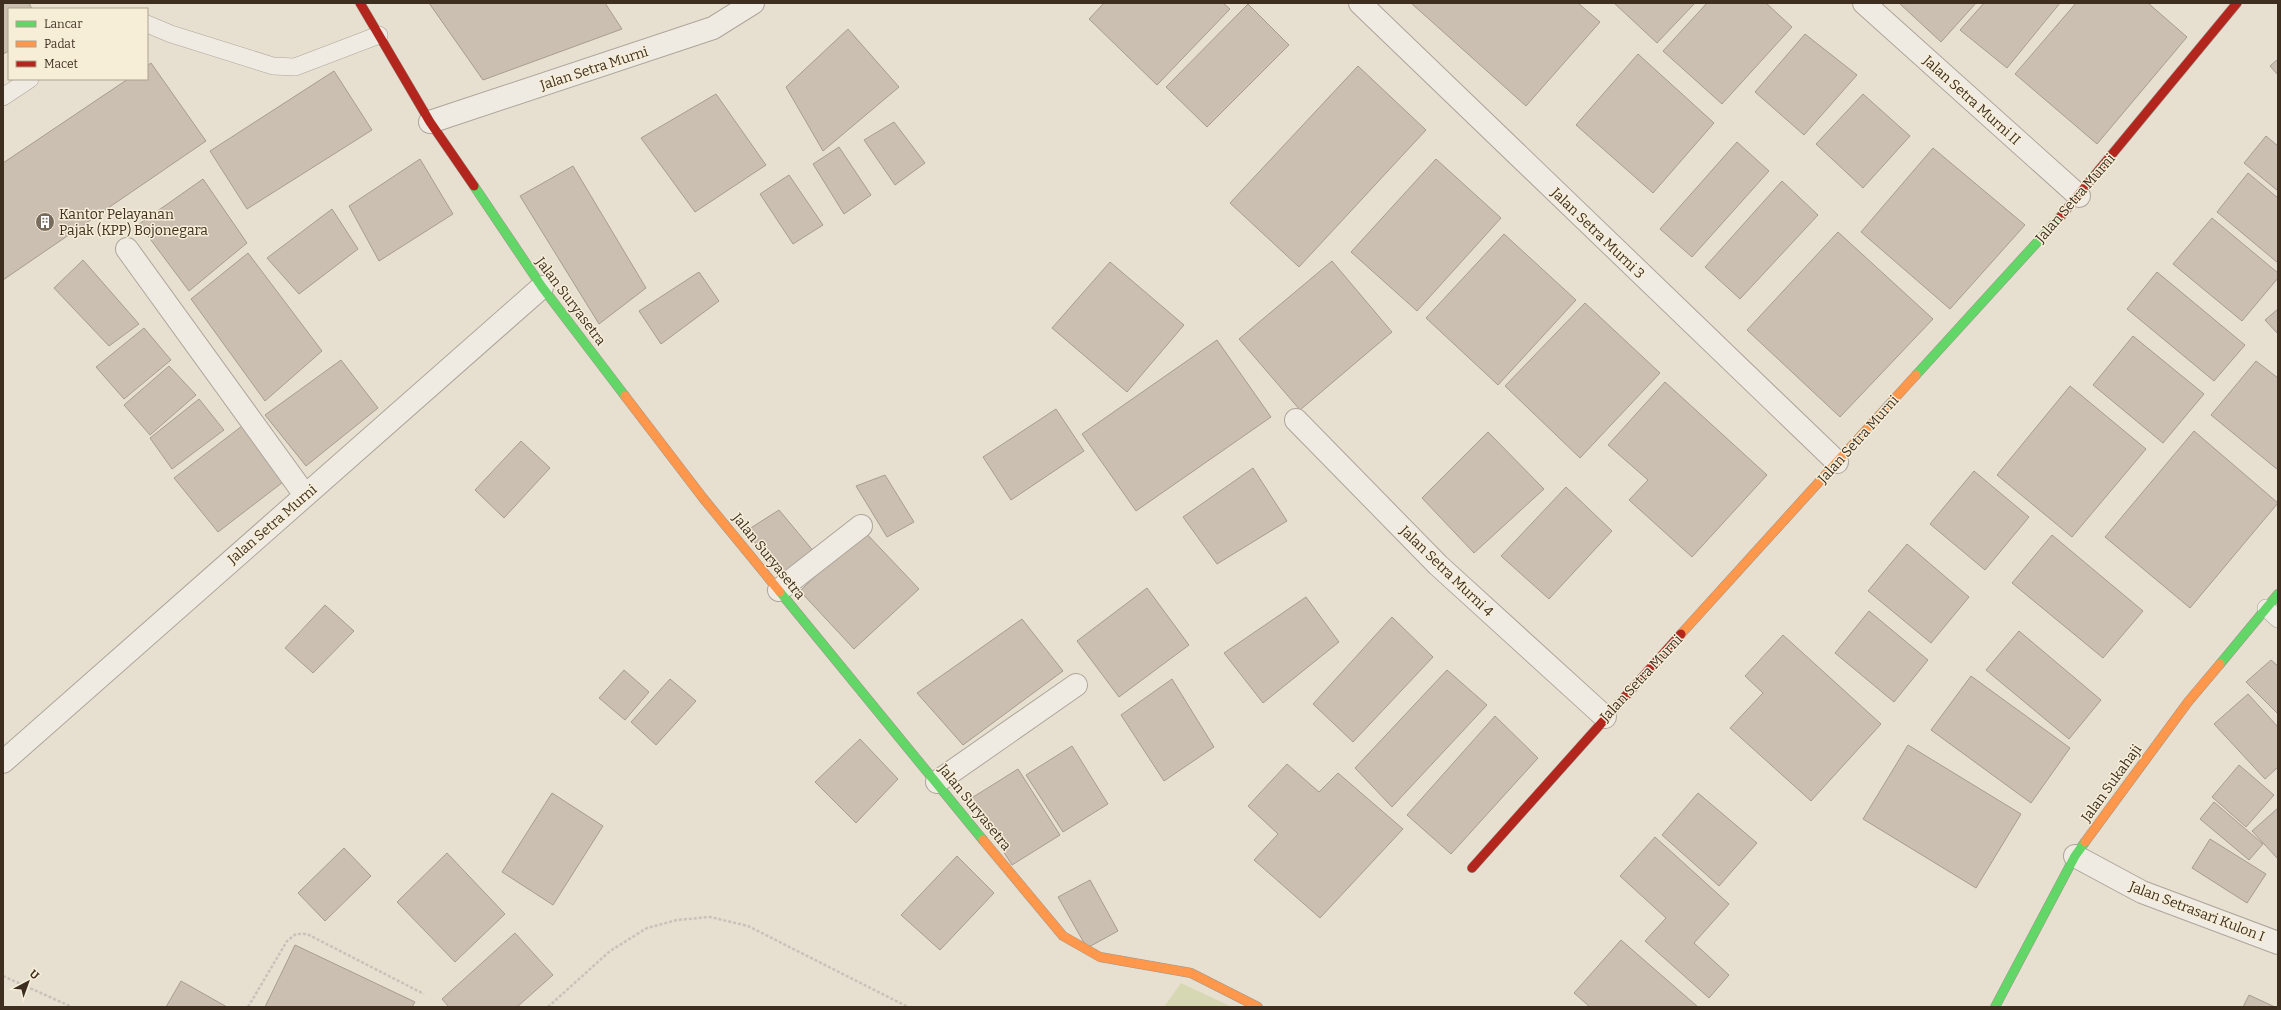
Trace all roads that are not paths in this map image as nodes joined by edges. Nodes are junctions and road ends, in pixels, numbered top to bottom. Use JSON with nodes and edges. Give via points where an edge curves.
{"nodes":[{"id":1,"x":360,"y":3,"type":"edge"},
{"id":2,"x":753,"y":3,"type":"edge"},
{"id":3,"x":1360,"y":3,"type":"edge"},
{"id":4,"x":1864,"y":3,"type":"edge"},
{"id":5,"x":2237,"y":3,"type":"edge"},
{"id":6,"x":148,"y":24,"type":"edge"},
{"id":7,"x":379,"y":34,"type":"junction"},
{"id":8,"x":28,"y":80,"type":"edge"},
{"id":9,"x":3,"y":97,"type":"edge"},
{"id":10,"x":430,"y":122,"type":"junction"},
{"id":11,"x":2079,"y":196,"type":"junction"},
{"id":12,"x":127,"y":249,"type":"dead end"},
{"id":13,"x":542,"y":288,"type":"junction"},
{"id":14,"x":1296,"y":420,"type":"dead end"},
{"id":15,"x":1837,"y":462,"type":"junction"},
{"id":16,"x":305,"y":495,"type":"junction"},
{"id":17,"x":861,"y":526,"type":"dead end"},
{"id":18,"x":779,"y":590,"type":"junction"},
{"id":19,"x":2278,"y":594,"type":"edge"},
{"id":20,"x":2272,"y":614,"type":"edge"},
{"id":21,"x":1076,"y":684,"type":"dead end"},
{"id":22,"x":1605,"y":717,"type":"junction"},
{"id":23,"x":3,"y":762,"type":"edge"},
{"id":24,"x":937,"y":782,"type":"junction"},
{"id":25,"x":2074,"y":856,"type":"junction"},
{"id":26,"x":1472,"y":868,"type":"dead end"},
{"id":27,"x":2278,"y":943,"type":"edge"},
{"id":28,"x":1258,"y":1007,"type":"edge"},
{"id":29,"x":1995,"y":1007,"type":"edge"}],
"edges":[{"from":1,"to":7,"type":"street","name":"Jalan Suryasetra"},
{"from":2,"to":10,"type":"street","name":"Jalan Setra Murni","via":[[713,28]]},
{"from":3,"to":15,"type":"street","name":"Jalan Setra Murni 3"},
{"from":4,"to":11,"type":"street","name":"Jalan Setra Murni II"},
{"from":5,"to":11,"type":"street","name":"Jalan Setra Murni"},
{"from":6,"to":7,"type":"lane","via":[[273,66],[295,67]]},
{"from":7,"to":10,"type":"street","name":"Jalan Suryasetra"},
{"from":8,"to":9,"type":"lane"},
{"from":10,"to":13,"type":"street","name":"Jalan Suryasetra"},
{"from":11,"to":15,"type":"street","name":"Jalan Setra Murni"},
{"from":12,"to":16,"type":"street"},
{"from":13,"to":16,"type":"street","name":"Jalan Setra Murni"},
{"from":13,"to":18,"type":"street","name":"Jalan Suryasetra","via":[[703,498]]},
{"from":14,"to":22,"type":"street","name":"Jalan Setra Murni 4","via":[[1438,565]]},
{"from":15,"to":22,"type":"street","name":"Jalan Setra Murni"},
{"from":16,"to":23,"type":"street","name":"Jalan Setra Murni"},
{"from":17,"to":18,"type":"street"},
{"from":18,"to":24,"type":"street","name":"Jalan Suryasetra"},
{"from":19,"to":20,"type":"street","name":"Jalan Sukahaji"},
{"from":20,"to":25,"type":"street","name":"Jalan Sukahaji","via":[[2188,702]]},
{"from":21,"to":24,"type":"street"},
{"from":22,"to":26,"type":"street","name":"Jalan Setra Murni"},
{"from":24,"to":28,"type":"street","name":"Jalan Suryasetra","via":[[1063,936],[1100,957],[1191,973]]},
{"from":25,"to":27,"type":"street","name":"Jalan Setrasari Kulon I","via":[[2142,892]]},
{"from":25,"to":29,"type":"street","name":"Jalan Sukahaji"}]}
